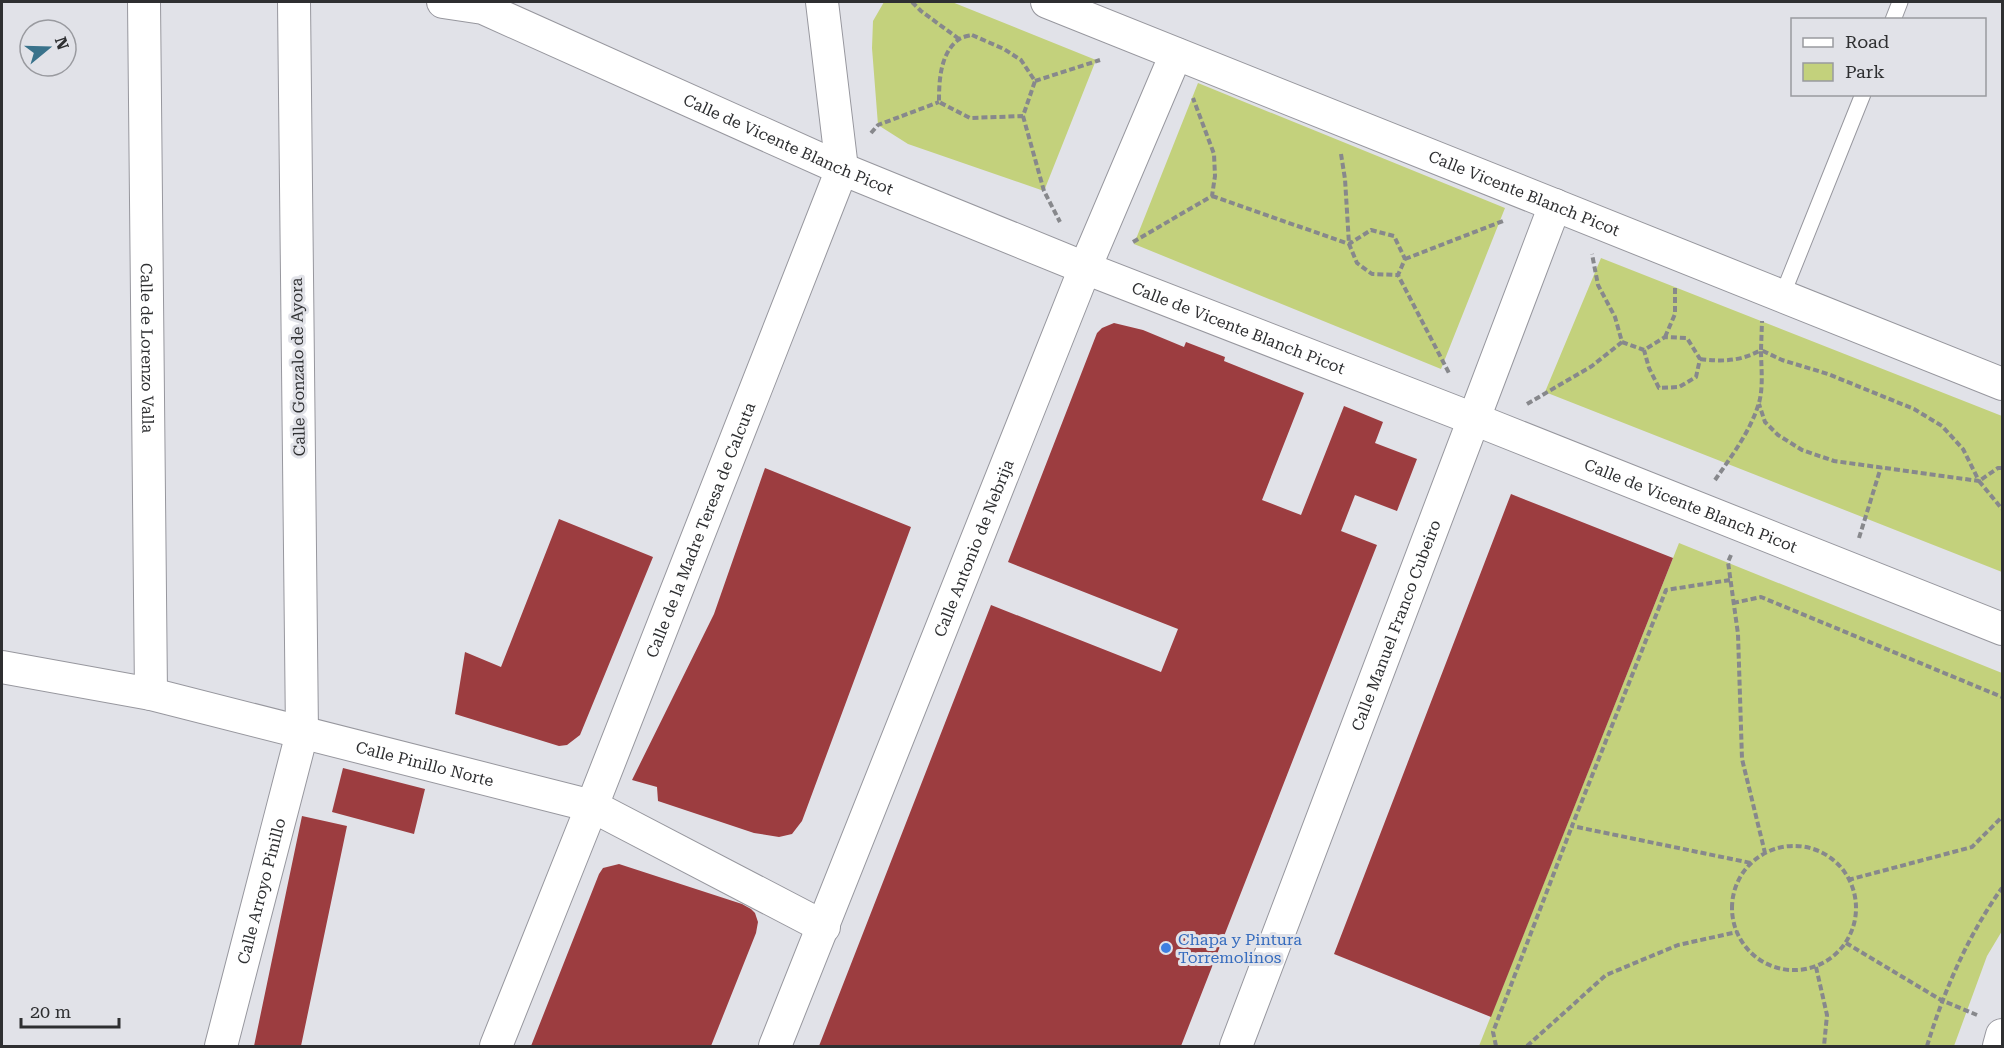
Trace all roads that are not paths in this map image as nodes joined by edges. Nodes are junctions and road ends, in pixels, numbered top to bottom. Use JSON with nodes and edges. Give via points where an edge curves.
{"nodes":[{"id":1,"x":144,"y":2,"type":"edge"},
{"id":2,"x":294,"y":2,"type":"edge"},
{"id":3,"x":442,"y":2,"type":"edge"},
{"id":4,"x":822,"y":2,"type":"edge"},
{"id":5,"x":1047,"y":2,"type":"edge"},
{"id":6,"x":1900,"y":2,"type":"edge"},
{"id":7,"x":1093,"y":10,"type":"edge"},
{"id":8,"x":1894,"y":18,"type":"edge"},
{"id":9,"x":1176,"y":54,"type":"junction"},
{"id":10,"x":1862,"y":96,"type":"edge"},
{"id":11,"x":842,"y":169,"type":"junction"},
{"id":12,"x":1555,"y":205,"type":"junction"},
{"id":13,"x":1085,"y":268,"type":"junction"},
{"id":14,"x":1773,"y":292,"type":"junction"},
{"id":15,"x":2002,"y":384,"type":"edge"},
{"id":16,"x":1481,"y":422,"type":"junction"},
{"id":17,"x":2002,"y":629,"type":"edge"},
{"id":18,"x":2,"y":667,"type":"edge"},
{"id":19,"x":151,"y":694,"type":"junction"},
{"id":20,"x":302,"y":733,"type":"junction"},
{"id":21,"x":592,"y":806,"type":"junction"},
{"id":22,"x":824,"y":927,"type":"junction"},
{"id":23,"x":1994,"y":1027,"type":"edge"},
{"id":24,"x":220,"y":1047,"type":"edge"},
{"id":25,"x":495,"y":1047,"type":"edge"},
{"id":26,"x":775,"y":1047,"type":"edge"},
{"id":27,"x":1236,"y":1047,"type":"edge"},
{"id":28,"x":1999,"y":1047,"type":"edge"}],
"edges":[{"from":1,"to":19,"type":"street","name":"Calle de Lorenzo Valla"},
{"from":2,"to":20,"type":"street","name":"Calle Gonzalo de Ayora"},
{"from":3,"to":11,"type":"street","name":"Calle de Vicente Blanch Picot","via":[[483,8]]},
{"from":4,"to":11,"type":"street","name":"Calle de la Madre Teresa de Calcuta"},
{"from":5,"to":7,"type":"street","name":"Calle Vicente Blanch Picot"},
{"from":6,"to":8,"type":"lane"},
{"from":7,"to":9,"type":"street","name":"Calle Vicente Blanch Picot"},
{"from":9,"to":12,"type":"street","name":"Calle Vicente Blanch Picot"},
{"from":9,"to":13,"type":"street","name":"Calle Antonio de Nebrija"},
{"from":10,"to":14,"type":"lane"},
{"from":11,"to":13,"type":"street","name":"Calle de Vicente Blanch Picot"},
{"from":11,"to":21,"type":"street","name":"Calle de la Madre Teresa de Calcuta"},
{"from":12,"to":14,"type":"street","name":"Calle Vicente Blanch Picot"},
{"from":12,"to":16,"type":"street","name":"Calle Manuel Franco Cubeiro"},
{"from":13,"to":16,"type":"street","name":"Calle de Vicente Blanch Picot"},
{"from":13,"to":22,"type":"street","name":"Calle Antonio de Nebrija"},
{"from":14,"to":15,"type":"street","name":"Calle Vicente Blanch Picot"},
{"from":16,"to":17,"type":"street","name":"Calle de Vicente Blanch Picot"},
{"from":16,"to":27,"type":"street","name":"Calle Manuel Franco Cubeiro"},
{"from":18,"to":19,"type":"street","name":"Calle Pinillo Norte"},
{"from":19,"to":20,"type":"street","name":"Calle Pinillo Norte"},
{"from":20,"to":21,"type":"street","name":"Calle Pinillo Norte"},
{"from":20,"to":24,"type":"street","name":"Calle Arroyo Pinillo"},
{"from":21,"to":22,"type":"street","name":"Calle Pinillo Norte"},
{"from":21,"to":25,"type":"street","name":"Calle de la Madre Teresa de Calcuta"},
{"from":22,"to":26,"type":"street","name":"Calle Antonio de Nebrija"},
{"from":23,"to":28,"type":"street"}]}
